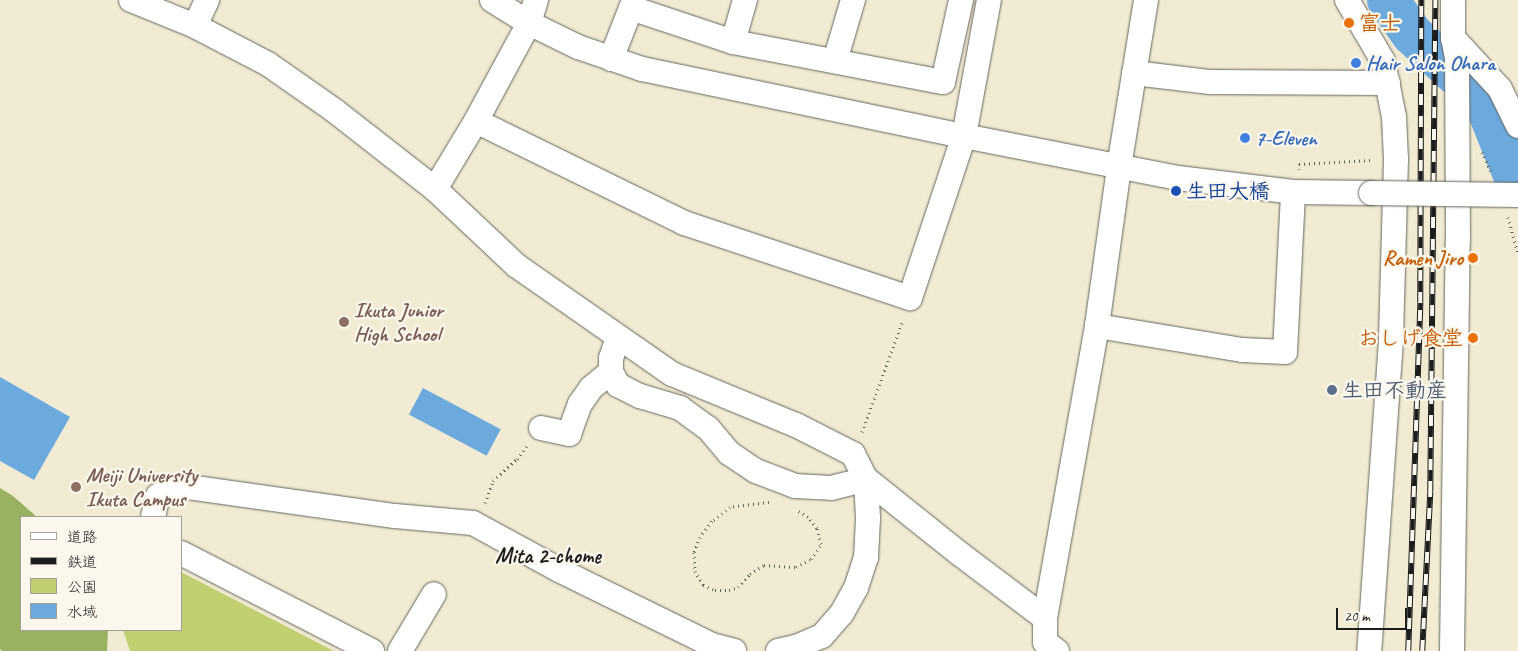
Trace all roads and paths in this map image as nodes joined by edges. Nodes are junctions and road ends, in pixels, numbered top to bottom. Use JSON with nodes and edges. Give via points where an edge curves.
{"nodes":[{"id":1,"x":131,"y":0,"type":"edge"},
{"id":2,"x":207,"y":0,"type":"edge"},
{"id":3,"x":492,"y":0,"type":"edge"},
{"id":4,"x":536,"y":0,"type":"edge"},
{"id":5,"x":745,"y":0,"type":"edge"},
{"id":6,"x":854,"y":0,"type":"edge"},
{"id":7,"x":961,"y":0,"type":"edge"},
{"id":8,"x":988,"y":0,"type":"edge"},
{"id":9,"x":1146,"y":0,"type":"edge"},
{"id":10,"x":1347,"y":0,"type":"edge"},
{"id":11,"x":1453,"y":0,"type":"edge"},
{"id":12,"x":632,"y":4,"type":"edge"},
{"id":13,"x":529,"y":23,"type":"junction"},
{"id":14,"x":194,"y":26,"type":"junction"},
{"id":15,"x":733,"y":42,"type":"junction"},
{"id":16,"x":1455,"y":48,"type":"junction"},
{"id":17,"x":611,"y":59,"type":"junction"},
{"id":18,"x":835,"y":61,"type":"junction"},
{"id":19,"x":1134,"y":73,"type":"junction"},
{"id":20,"x":1388,"y":83,"type":"junction"},
{"id":21,"x":476,"y":121,"type":"junction"},
{"id":22,"x":1518,"y":125,"type":"edge"},
{"id":23,"x":964,"y":136,"type":"junction"},
{"id":24,"x":1396,"y":158,"type":"junction"},
{"id":25,"x":1299,"y":164,"type":"dead end"},
{"id":26,"x":1119,"y":167,"type":"junction"},
{"id":27,"x":435,"y":189,"type":"junction"},
{"id":28,"x":1293,"y":192,"type":"junction"},
{"id":29,"x":1518,"y":196,"type":"edge"},
{"id":30,"x":910,"y":298,"type":"junction"},
{"id":31,"x":1097,"y":326,"type":"junction"},
{"id":32,"x":618,"y":337,"type":"junction"},
{"id":33,"x":611,"y":372,"type":"junction"},
{"id":34,"x":541,"y":428,"type":"joint"},
{"id":35,"x":853,"y":454,"type":"junction"},
{"id":36,"x":866,"y":478,"type":"junction"},
{"id":37,"x":795,"y":486,"type":"junction"},
{"id":38,"x":771,"y":502,"type":"dead end"},
{"id":39,"x":492,"y":507,"type":"dead end"},
{"id":40,"x":152,"y":516,"type":"edge"},
{"id":41,"x":182,"y":554,"type":"edge"},
{"id":42,"x":434,"y":594,"type":"dead end"},
{"id":43,"x":1045,"y":618,"type":"junction"},
{"id":44,"x":372,"y":651,"type":"edge"},
{"id":45,"x":400,"y":651,"type":"edge"},
{"id":46,"x":734,"y":651,"type":"edge"},
{"id":47,"x":778,"y":651,"type":"edge"},
{"id":48,"x":1057,"y":651,"type":"edge"},
{"id":49,"x":1369,"y":651,"type":"edge"},
{"id":50,"x":1452,"y":651,"type":"edge"}],
"edges":[{"from":1,"to":14,"type":"street"},
{"from":2,"to":14,"type":"street"},
{"from":3,"to":13,"type":"street"},
{"from":4,"to":13,"type":"street"},
{"from":5,"to":15,"type":"street"},
{"from":6,"to":18,"type":"street"},
{"from":7,"to":18,"type":"street","via":[[942,82]]},
{"from":8,"to":23,"type":"street"},
{"from":9,"to":19,"type":"street"},
{"from":10,"to":20,"type":"street","via":[[1383,61]]},
{"from":11,"to":16,"type":"street"},
{"from":12,"to":15,"type":"street"},
{"from":12,"to":17,"type":"street"},
{"from":13,"to":17,"type":"street"},
{"from":13,"to":21,"type":"street"},
{"from":14,"to":27,"type":"street","via":[[268,64],[335,111]]},
{"from":15,"to":18,"type":"street"},
{"from":16,"to":22,"type":"street","via":[[1480,67],[1500,89]]},
{"from":16,"to":50,"type":"street","via":[[1458,259]]},
{"from":17,"to":23,"type":"street","via":[[642,69]]},
{"from":19,"to":20,"type":"street","via":[[1210,82]]},
{"from":19,"to":26,"type":"street"},
{"from":20,"to":24,"type":"street"},
{"from":21,"to":27,"type":"street"},
{"from":21,"to":30,"type":"street","via":[[684,223]]},
{"from":23,"to":26,"type":"street"},
{"from":23,"to":30,"type":"street"},
{"from":24,"to":25,"type":"path"},
{"from":24,"to":49,"type":"street","via":[[1391,340]]},
{"from":26,"to":28,"type":"street"},
{"from":26,"to":31,"type":"street"},
{"from":27,"to":32,"type":"street","via":[[517,266]]},
{"from":28,"to":29,"type":"street","bridge":true},
{"from":28,"to":31,"type":"street","via":[[1285,352],[1242,350]]},
{"from":30,"to":35,"type":"path","via":[[874,406]]},
{"from":31,"to":43,"type":"street"},
{"from":32,"to":33,"type":"street","via":[[611,358]]},
{"from":32,"to":35,"type":"street","via":[[672,374],[796,425]]},
{"from":33,"to":34,"type":"street","via":[[591,388],[580,404],[569,434]]},
{"from":33,"to":37,"type":"street","via":[[618,385],[640,396],[680,408],[708,428],[729,453],[756,471]]},
{"from":34,"to":39,"type":"path","via":[[517,459],[492,481],[484,502]]},
{"from":35,"to":36,"type":"street"},
{"from":36,"to":37,"type":"street","via":[[831,488]]},
{"from":36,"to":43,"type":"street"},
{"from":36,"to":47,"type":"street","via":[[866,558],[856,588],[842,613],[822,636]]},
{"from":37,"to":38,"type":"path","via":[[790,506],[808,517],[817,528],[820,544],[812,559],[796,567],[764,565],[738,587],[729,590],[714,590],[703,585],[695,570],[694,552],[700,537],[712,522],[730,507]]},
{"from":40,"to":46,"type":"street","via":[[158,496],[188,487],[395,516],[473,522],[577,579],[712,645]]},
{"from":41,"to":44,"type":"street"},
{"from":42,"to":45,"type":"street"},
{"from":43,"to":48,"type":"street","via":[[1045,642]]}]}
